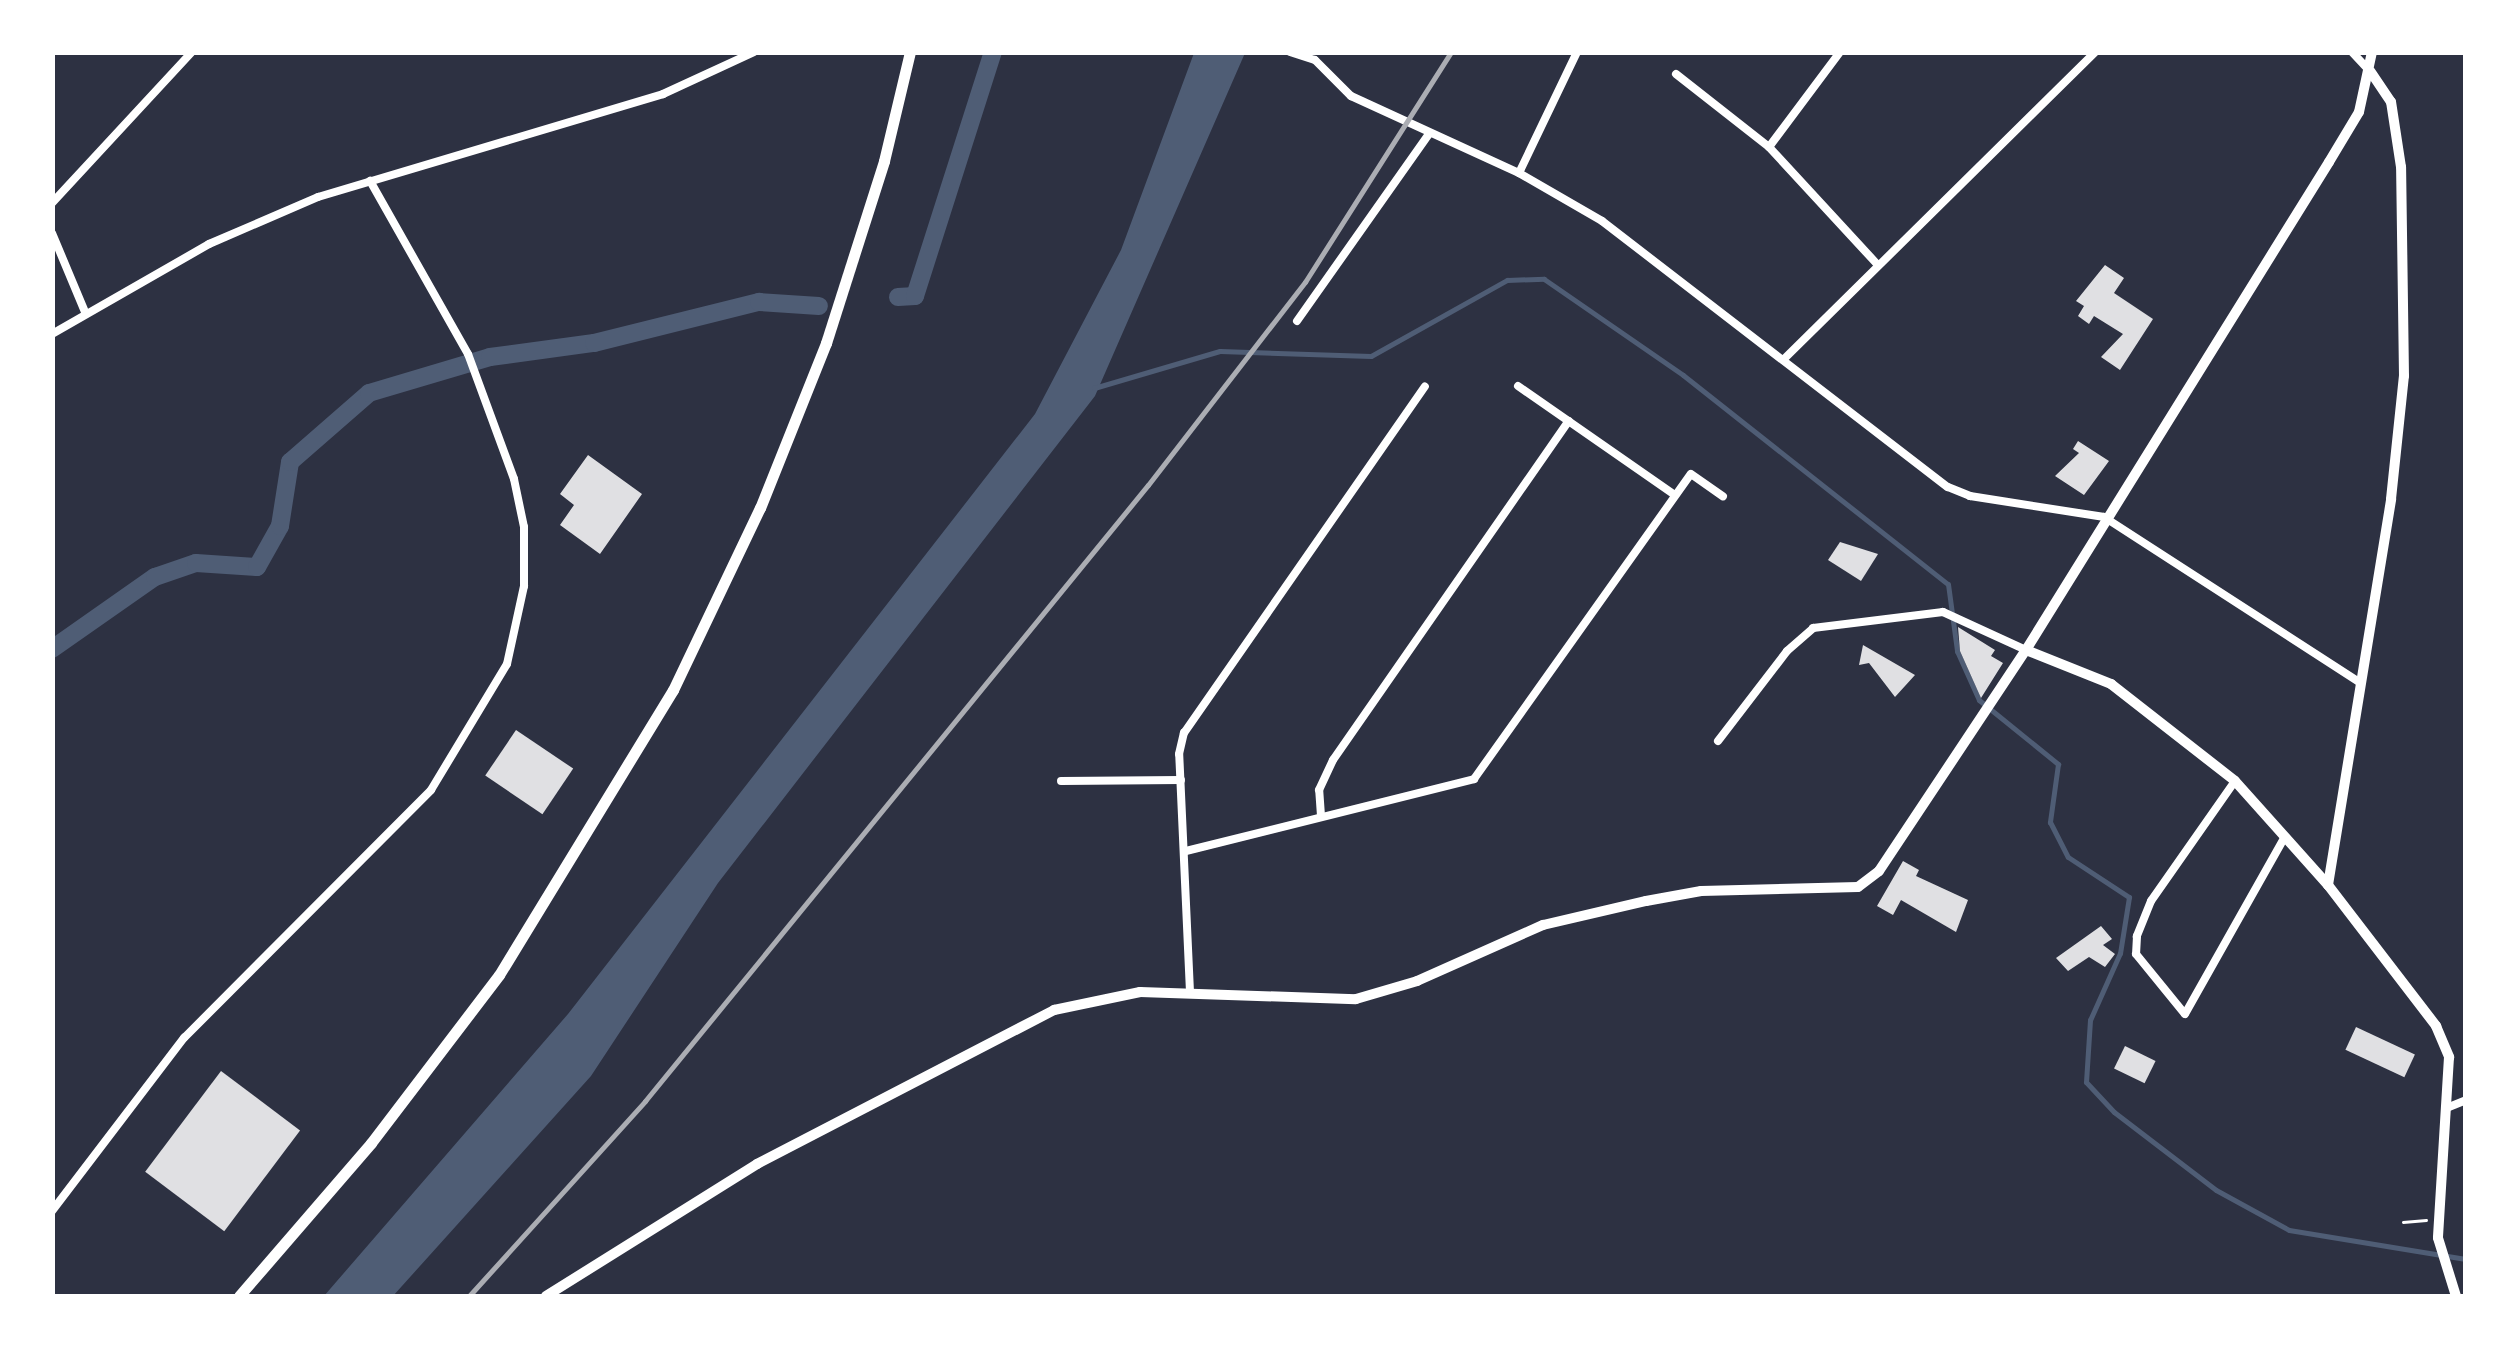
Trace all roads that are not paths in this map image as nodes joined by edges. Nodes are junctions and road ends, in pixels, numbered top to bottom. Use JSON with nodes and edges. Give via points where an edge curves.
{"nodes":[{"id":1,"x":192,"y":52,"type":"edge"},
{"id":2,"x":754,"y":52,"type":"edge"},
{"id":3,"x":910,"y":52,"type":"edge"},
{"id":4,"x":1290,"y":52,"type":"edge"},
{"id":5,"x":1577,"y":52,"type":"edge"},
{"id":6,"x":1840,"y":52,"type":"edge"},
{"id":7,"x":2095,"y":52,"type":"edge"},
{"id":8,"x":2352,"y":52,"type":"edge"},
{"id":9,"x":2372,"y":52,"type":"edge"},
{"id":10,"x":2370,"y":71,"type":"junction"},
{"id":11,"x":1676,"y":74,"type":"dead end"},
{"id":12,"x":1429,"y":134,"type":"junction"},
{"id":13,"x":1769,"y":148,"type":"junction"},
{"id":14,"x":1519,"y":173,"type":"junction"},
{"id":15,"x":370,"y":182,"type":"junction"},
{"id":16,"x":52,"y":203,"type":"edge"},
{"id":17,"x":52,"y":233,"type":"edge"},
{"id":18,"x":1877,"y":264,"type":"junction"},
{"id":19,"x":86,"y":312,"type":"junction"},
{"id":20,"x":1297,"y":321,"type":"dead end"},
{"id":21,"x":52,"y":334,"type":"edge"},
{"id":22,"x":1782,"y":360,"type":"junction"},
{"id":23,"x":1424,"y":386,"type":"dead end"},
{"id":24,"x":1518,"y":386,"type":"dead end"},
{"id":25,"x":1570,"y":421,"type":"junction"},
{"id":26,"x":1675,"y":495,"type":"junction"},
{"id":27,"x":1723,"y":496,"type":"dead end"},
{"id":28,"x":2104,"y":517,"type":"junction"},
{"id":29,"x":2026,"y":650,"type":"junction"},
{"id":30,"x":2359,"y":682,"type":"junction"},
{"id":31,"x":1718,"y":742,"type":"dead end"},
{"id":32,"x":1180,"y":780,"type":"junction"},
{"id":33,"x":1062,"y":781,"type":"dead end"},
{"id":34,"x":2235,"y":781,"type":"junction"},
{"id":35,"x":1322,"y":816,"type":"junction"},
{"id":36,"x":2284,"y":838,"type":"junction"},
{"id":37,"x":1186,"y":850,"type":"junction"},
{"id":38,"x":2328,"y":885,"type":"junction"},
{"id":39,"x":1190,"y":992,"type":"junction"},
{"id":40,"x":2466,"y":1100,"type":"edge"},
{"id":41,"x":2448,"y":1107,"type":"junction"},
{"id":42,"x":52,"y":1211,"type":"edge"},
{"id":43,"x":239,"y":1296,"type":"edge"},
{"id":44,"x":546,"y":1296,"type":"edge"},
{"id":45,"x":2456,"y":1296,"type":"edge"}],
"edges":[{"from":1,"to":16,"type":"street"},
{"from":2,"to":15,"type":"street","via":[[663,94]]},
{"from":3,"to":43,"type":"highway","via":[[884,161],[826,343],[760,508],[673,690],[499,975],[371,1143]]},
{"from":4,"to":12,"type":"street","via":[[1315,60],[1351,96]]},
{"from":5,"to":14,"type":"street"},
{"from":6,"to":13,"type":"street"},
{"from":7,"to":18,"type":"street"},
{"from":8,"to":10,"type":"street"},
{"from":9,"to":10,"type":"main road"},
{"from":10,"to":28,"type":"main road","via":[[2359,112],[2339,146]]},
{"from":10,"to":30,"type":"main road","via":[[2391,102],[2401,167],[2404,376],[2391,500]]},
{"from":11,"to":13,"type":"street"},
{"from":12,"to":14,"type":"street"},
{"from":12,"to":20,"type":"street"},
{"from":13,"to":18,"type":"street"},
{"from":14,"to":22,"type":"street","via":[[1643,249]]},
{"from":15,"to":19,"type":"street","via":[[209,244]]},
{"from":15,"to":42,"type":"street","via":[[468,354],[524,527],[524,586],[507,664],[431,790],[184,1038]]},
{"from":17,"to":19,"type":"street"},
{"from":18,"to":22,"type":"street"},
{"from":19,"to":21,"type":"street"},
{"from":22,"to":28,"type":"street","via":[[1948,486],[1970,496]]},
{"from":23,"to":32,"type":"street","via":[[1184,733]]},
{"from":24,"to":25,"type":"street"},
{"from":25,"to":26,"type":"street"},
{"from":25,"to":35,"type":"street","via":[[1333,760],[1319,790]]},
{"from":26,"to":27,"type":"street","via":[[1690,474]]},
{"from":26,"to":35,"type":"street","via":[[1474,778]]},
{"from":28,"to":29,"type":"main road"},
{"from":28,"to":30,"type":"street"},
{"from":29,"to":31,"type":"street","via":[[1944,612],[1813,628],[1787,651]]},
{"from":29,"to":34,"type":"main road","via":[[2112,684]]},
{"from":29,"to":39,"type":"main road","via":[[1879,870],[1858,887],[1701,890],[1646,901],[1543,925],[1417,981],[1356,999]]},
{"from":30,"to":38,"type":"main road"},
{"from":32,"to":33,"type":"street"},
{"from":32,"to":37,"type":"street"},
{"from":34,"to":36,"type":"main road"},
{"from":34,"to":36,"type":"street","via":[[2151,901],[2136,936],[2136,954],[2185,1014]]},
{"from":35,"to":37,"type":"street"},
{"from":36,"to":38,"type":"main road"},
{"from":37,"to":39,"type":"street"},
{"from":38,"to":41,"type":"main road","via":[[2436,1026],[2450,1057]]},
{"from":39,"to":44,"type":"main road","via":[[1095,998],[1003,1032],[757,1164]]},
{"from":40,"to":41,"type":"street"},
{"from":41,"to":45,"type":"main road","via":[[2438,1238]]}]}
